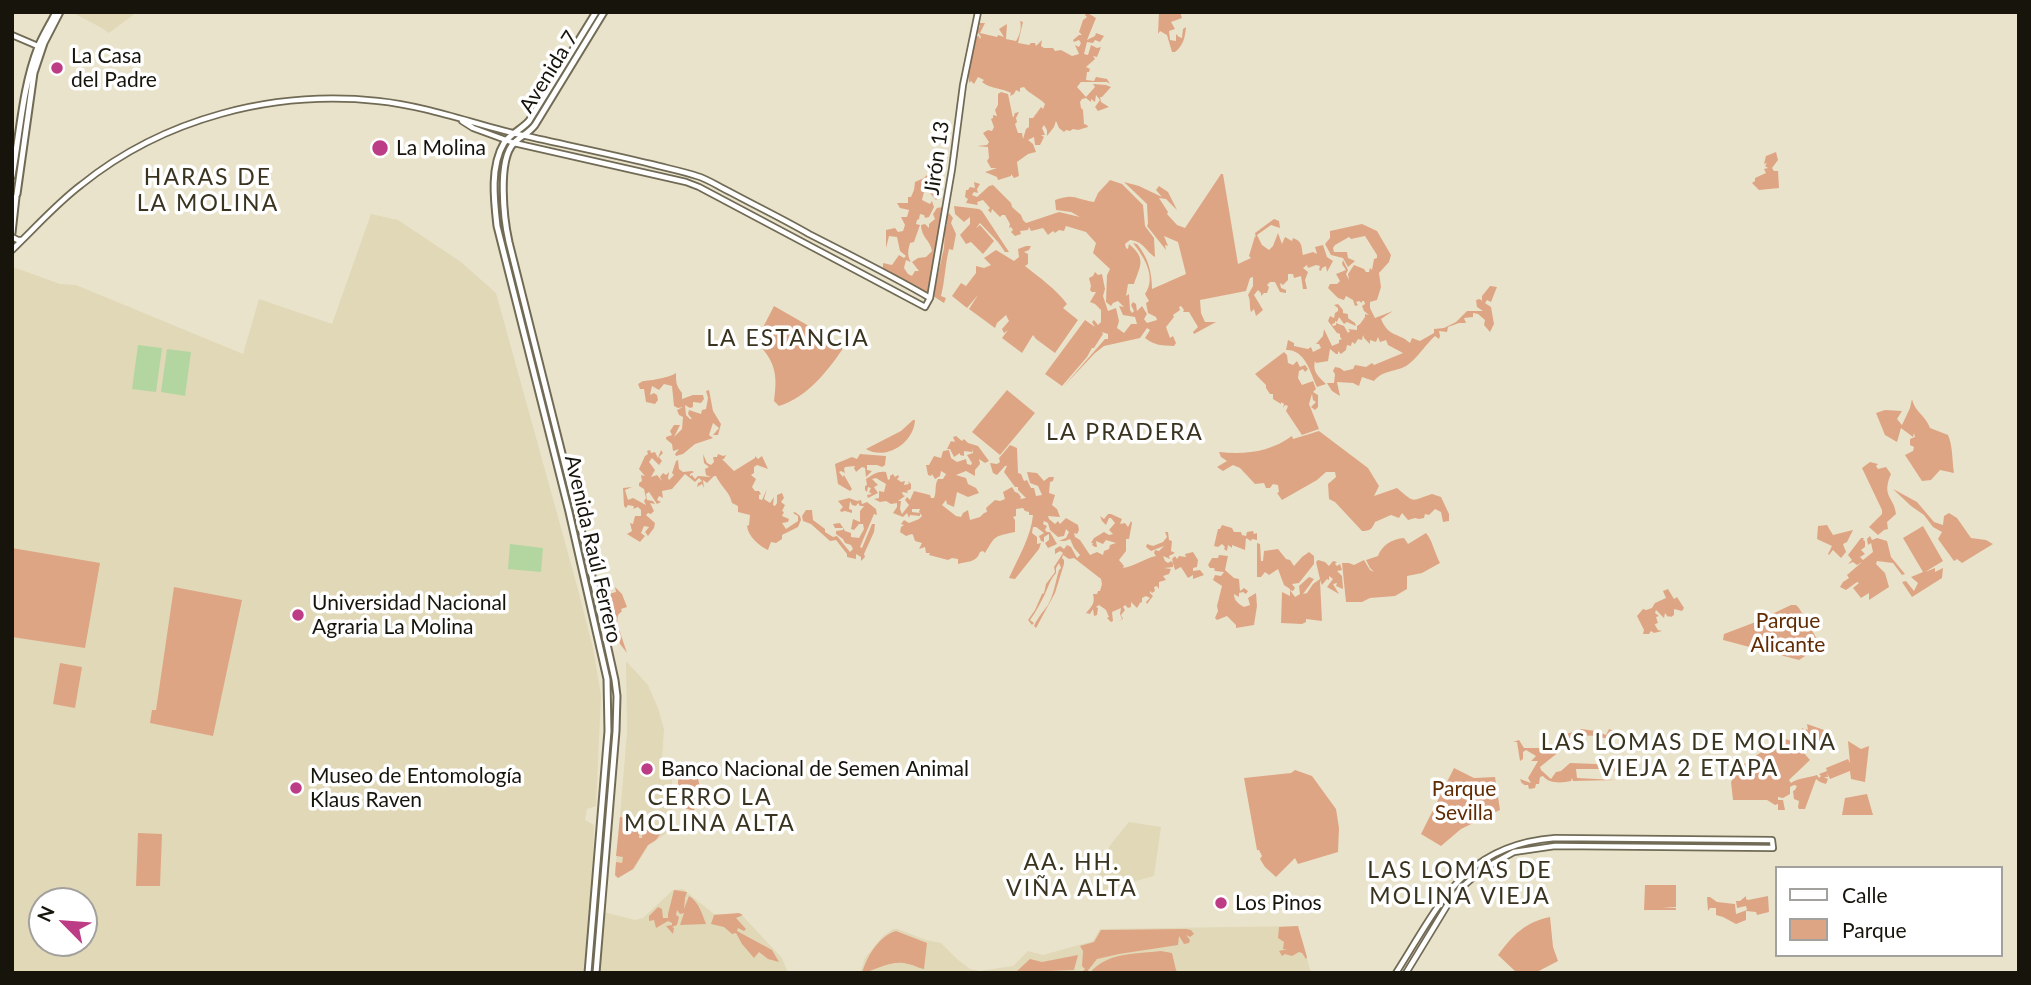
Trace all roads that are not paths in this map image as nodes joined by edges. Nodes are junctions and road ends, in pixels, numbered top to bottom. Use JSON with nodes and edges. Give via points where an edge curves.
{"nodes":[{"id":1,"x":58,"y":12,"type":"edge"},
{"id":2,"x":604,"y":12,"type":"edge"},
{"id":3,"x":978,"y":12,"type":"edge"},
{"id":4,"x":596,"y":17,"type":"edge"},
{"id":5,"x":12,"y":35,"type":"edge"},
{"id":6,"x":40,"y":47,"type":"junction"},
{"id":7,"x":461,"y":120,"type":"junction"},
{"id":8,"x":515,"y":133,"type":"junction"},
{"id":9,"x":526,"y":135,"type":"junction"},
{"id":10,"x":506,"y":140,"type":"junction"},
{"id":11,"x":514,"y":143,"type":"junction"},
{"id":12,"x":12,"y":176,"type":"edge"},
{"id":13,"x":12,"y":188,"type":"edge"},
{"id":14,"x":15,"y":198,"type":"edge"},
{"id":15,"x":12,"y":235,"type":"edge"},
{"id":16,"x":26,"y":238,"type":"junction"},
{"id":17,"x":509,"y":242,"type":"junction"},
{"id":18,"x":501,"y":244,"type":"junction"},
{"id":19,"x":12,"y":250,"type":"edge"},
{"id":20,"x":930,"y":298,"type":"junction"},
{"id":21,"x":1666,"y":838,"type":"junction"},
{"id":22,"x":1700,"y":839,"type":"junction"},
{"id":23,"x":1753,"y":840,"type":"junction"},
{"id":24,"x":1665,"y":847,"type":"junction"},
{"id":25,"x":1699,"y":847,"type":"junction"},
{"id":26,"x":1753,"y":848,"type":"junction"},
{"id":27,"x":588,"y":973,"type":"edge"},
{"id":28,"x":596,"y":973,"type":"edge"},
{"id":29,"x":1396,"y":973,"type":"edge"},
{"id":30,"x":1406,"y":973,"type":"edge"}],
"edges":[{"from":1,"to":6,"type":"main road"},
{"from":2,"to":4,"type":"main road","name":"Avenida 7"},
{"from":3,"to":20,"type":"street","name":"Jirón 13"},
{"from":4,"to":8,"type":"main road","name":"Avenida 7","via":[[529,121]]},
{"from":4,"to":9,"type":"main road","name":"Avenida 7","via":[[542,115]]},
{"from":5,"to":6,"type":"street"},
{"from":6,"to":12,"type":"main road","via":[[27,83]]},
{"from":6,"to":14,"type":"main road"},
{"from":7,"to":8,"type":"street"},
{"from":7,"to":10,"type":"street"},
{"from":7,"to":16,"type":"street","via":[[379,101],[340,99],[278,102],[221,114],[155,139],[110,163],[69,194]]},
{"from":8,"to":9,"type":"street"},
{"from":8,"to":10,"type":"main road","name":"Avenida 7"},
{"from":9,"to":11,"type":"main road","name":"Avenida 7"},
{"from":9,"to":20,"type":"street","via":[[698,176]]},
{"from":10,"to":11,"type":"street"},
{"from":10,"to":18,"type":"main road","name":"Avenida Raúl Ferrero","via":[[494,187]]},
{"from":11,"to":17,"type":"main road","name":"Avenida Raúl Ferrero","via":[[504,180]]},
{"from":11,"to":20,"type":"street","name":"Jirón 13","via":[[686,182],[925,307]]},
{"from":13,"to":14,"type":"main road"},
{"from":14,"to":15,"type":"main road"},
{"from":15,"to":16,"type":"street"},
{"from":16,"to":19,"type":"street"},
{"from":17,"to":18,"type":"main road"},
{"from":17,"to":28,"type":"main road","name":"Avenida Raúl Ferrero","via":[[577,511],[617,696]]},
{"from":18,"to":27,"type":"main road","name":"Avenida Raúl Ferrero","via":[[607,678],[608,731]]},
{"from":21,"to":22,"type":"street"},
{"from":21,"to":24,"type":"street"},
{"from":21,"to":29,"type":"street","via":[[1555,838],[1514,844],[1467,872],[1448,891]]},
{"from":22,"to":23,"type":"street"},
{"from":22,"to":25,"type":"street"},
{"from":23,"to":26,"type":"street"},
{"from":23,"to":26,"type":"street","via":[[1772,840],[1773,848]]},
{"from":24,"to":25,"type":"street"},
{"from":24,"to":30,"type":"street","via":[[1549,847],[1522,850],[1496,860],[1454,896]]},
{"from":25,"to":26,"type":"street"}]}
